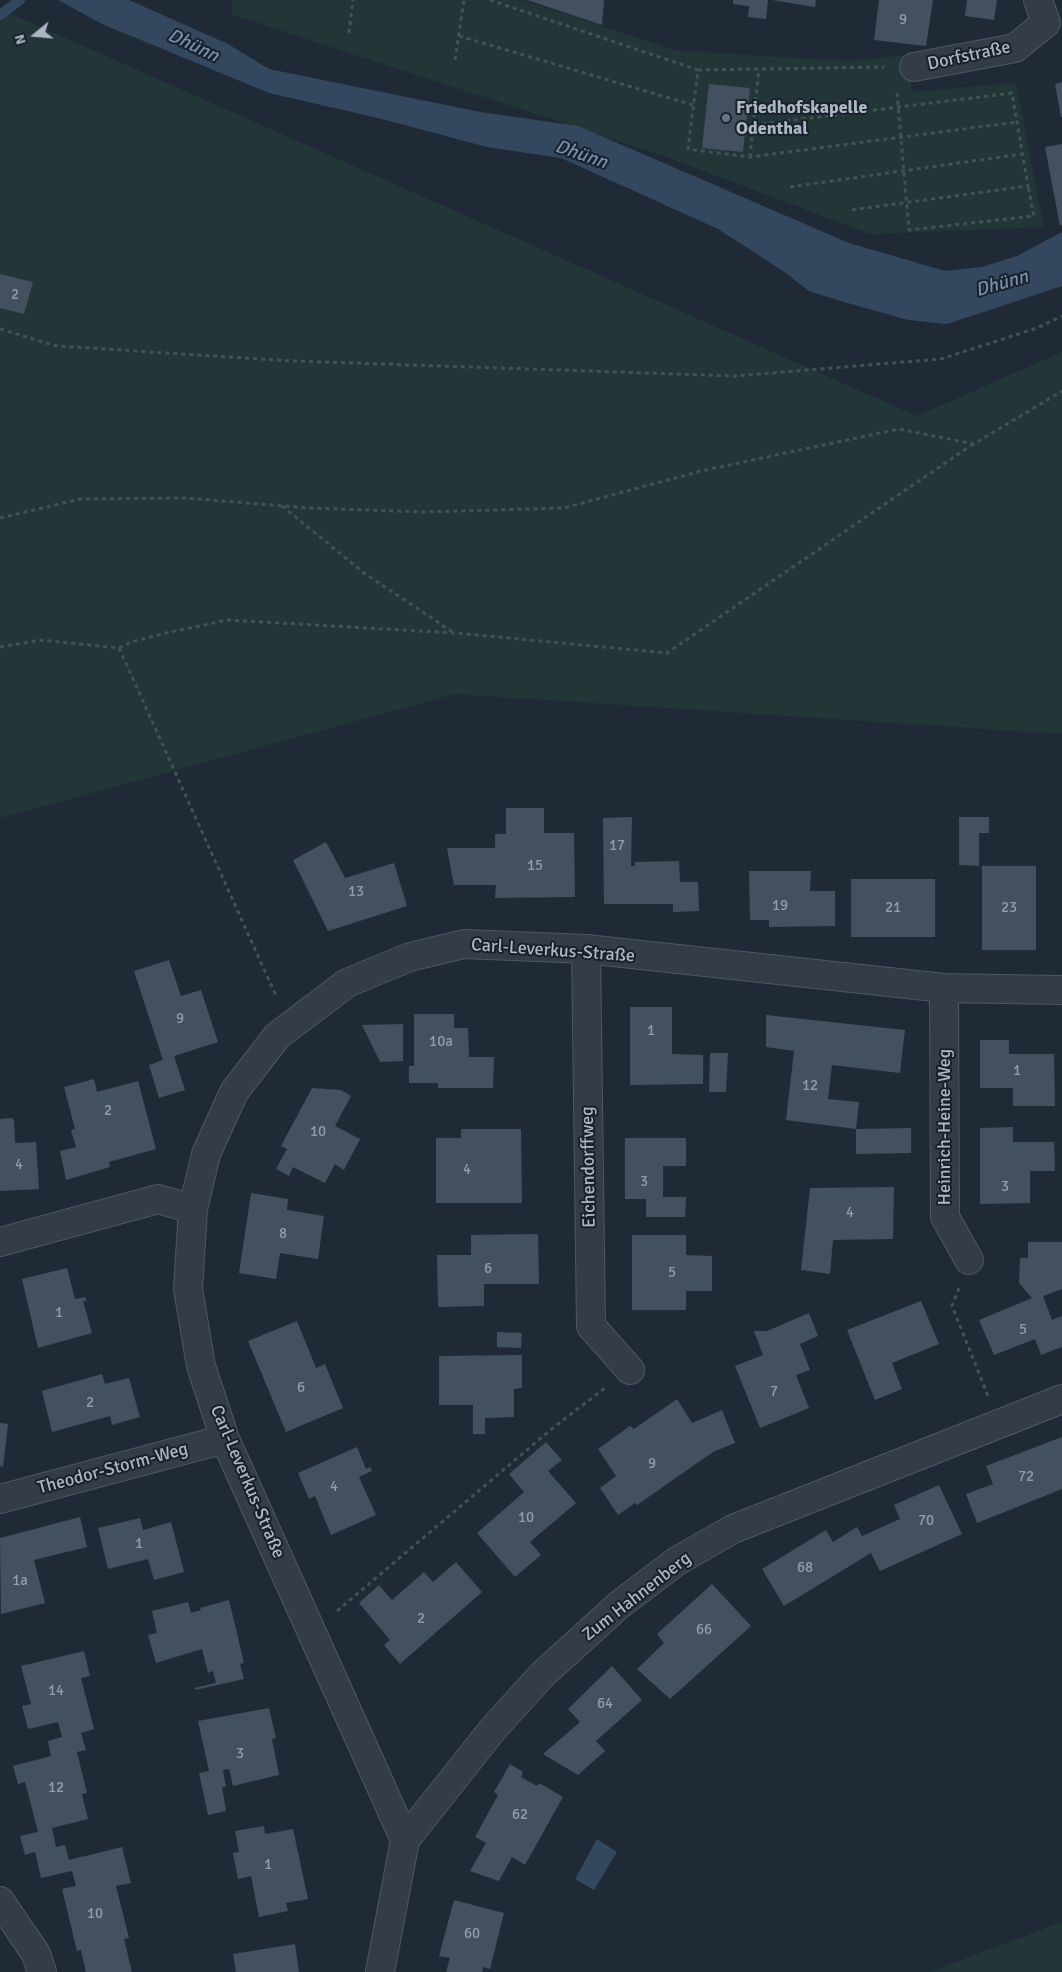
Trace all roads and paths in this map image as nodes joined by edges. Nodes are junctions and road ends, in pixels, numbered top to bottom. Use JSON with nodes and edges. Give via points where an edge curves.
{"nodes":[{"id":1,"x":354,"y":0,"type":"edge"},
{"id":2,"x":464,"y":0,"type":"edge"},
{"id":3,"x":490,"y":0,"type":"edge"},
{"id":4,"x":1048,"y":17,"type":"edge"},
{"id":5,"x":350,"y":33,"type":"dead end"},
{"id":6,"x":459,"y":36,"type":"junction"},
{"id":7,"x":455,"y":60,"type":"dead end"},
{"id":8,"x":904,"y":67,"type":"joint"},
{"id":9,"x":760,"y":69,"type":"junction"},
{"id":10,"x":698,"y":70,"type":"junction"},
{"id":11,"x":896,"y":92,"type":"dead end"},
{"id":12,"x":693,"y":106,"type":"junction"},
{"id":13,"x":898,"y":108,"type":"junction"},
{"id":14,"x":1017,"y":122,"type":"junction"},
{"id":15,"x":754,"y":125,"type":"junction"},
{"id":16,"x":900,"y":137,"type":"junction"},
{"id":17,"x":1022,"y":154,"type":"junction"},
{"id":18,"x":750,"y":157,"type":"junction"},
{"id":19,"x":903,"y":171,"type":"junction"},
{"id":20,"x":1028,"y":186,"type":"junction"},
{"id":21,"x":790,"y":187,"type":"dead end"},
{"id":22,"x":906,"y":201,"type":"junction"},
{"id":23,"x":851,"y":210,"type":"dead end"},
{"id":24,"x":1062,"y":316,"type":"edge"},
{"id":25,"x":0,"y":329,"type":"edge"},
{"id":26,"x":1062,"y":390,"type":"edge"},
{"id":27,"x":974,"y":444,"type":"junction"},
{"id":28,"x":282,"y":506,"type":"junction"},
{"id":29,"x":0,"y":518,"type":"edge"},
{"id":30,"x":454,"y":633,"type":"junction"},
{"id":31,"x":0,"y":647,"type":"edge"},
{"id":32,"x":119,"y":648,"type":"junction"},
{"id":33,"x":586,"y":949,"type":"junction"},
{"id":34,"x":944,"y":988,"type":"junction"},
{"id":35,"x":1062,"y":990,"type":"edge"},
{"id":36,"x":290,"y":1026,"type":"junction"},
{"id":37,"x":193,"y":1209,"type":"junction"},
{"id":38,"x":0,"y":1242,"type":"edge"},
{"id":39,"x":969,"y":1260,"type":"joint"},
{"id":40,"x":630,"y":1370,"type":"joint"},
{"id":41,"x":1062,"y":1399,"type":"edge"},
{"id":42,"x":999,"y":1425,"type":"junction"},
{"id":43,"x":226,"y":1440,"type":"junction"},
{"id":44,"x":0,"y":1499,"type":"edge"},
{"id":45,"x":313,"y":1632,"type":"junction"},
{"id":46,"x":405,"y":1840,"type":"junction"},
{"id":47,"x":0,"y":1901,"type":"edge"},
{"id":48,"x":42,"y":1972,"type":"edge"},
{"id":49,"x":380,"y":1972,"type":"edge"}],
"edges":[{"from":1,"to":5,"type":"path"},
{"from":2,"to":6,"type":"path"},
{"from":3,"to":10,"type":"path"},
{"from":4,"to":8,"type":"street","name":"Dorfstraße","via":[[1014,48]]},
{"from":6,"to":7,"type":"path"},
{"from":6,"to":12,"type":"path"},
{"from":8,"to":9,"type":"path"},
{"from":9,"to":10,"type":"path"},
{"from":9,"to":15,"type":"path"},
{"from":10,"to":12,"type":"path"},
{"from":11,"to":13,"type":"path"},
{"from":12,"to":18,"type":"path","via":[[688,149]]},
{"from":13,"to":14,"type":"path","via":[[1012,92]]},
{"from":13,"to":15,"type":"path"},
{"from":13,"to":16,"type":"path"},
{"from":14,"to":16,"type":"path"},
{"from":14,"to":17,"type":"path"},
{"from":15,"to":18,"type":"path"},
{"from":16,"to":18,"type":"path"},
{"from":16,"to":19,"type":"path"},
{"from":17,"to":19,"type":"path"},
{"from":17,"to":20,"type":"path"},
{"from":19,"to":21,"type":"path"},
{"from":19,"to":22,"type":"path"},
{"from":20,"to":22,"type":"path"},
{"from":20,"to":22,"type":"path","via":[[1034,216],[909,230]]},
{"from":22,"to":23,"type":"path"},
{"from":24,"to":25,"type":"path","via":[[1037,328],[941,360],[736,376],[294,361],[56,346]]},
{"from":26,"to":27,"type":"path"},
{"from":27,"to":28,"type":"path","via":[[898,429],[701,471],[564,508],[424,512]]},
{"from":27,"to":30,"type":"path","via":[[667,654]]},
{"from":28,"to":29,"type":"path","via":[[185,498],[80,499]]},
{"from":28,"to":30,"type":"path","via":[[364,572]]},
{"from":30,"to":32,"type":"path","via":[[228,620],[166,633]]},
{"from":31,"to":32,"type":"path","via":[[41,640]]},
{"from":32,"to":36,"type":"path"},
{"from":33,"to":34,"type":"street","name":"Carl-Leverkus-Straße"},
{"from":33,"to":36,"type":"street","name":"Carl-Leverkus-Straße","via":[[464,944],[410,957],[347,983]]},
{"from":33,"to":40,"type":"street","name":"Eichendorffweg","via":[[591,1326]]},
{"from":34,"to":35,"type":"street","name":"Carl-Leverkus-Straße"},
{"from":34,"to":39,"type":"street","name":"Heinrich-Heine-Weg","via":[[945,1217]]},
{"from":36,"to":37,"type":"street","name":"Carl-Leverkus-Straße","via":[[277,1036],[234,1092],[206,1154]]},
{"from":37,"to":38,"type":"street","via":[[158,1199]]},
{"from":37,"to":43,"type":"street","name":"Carl-Leverkus-Straße","via":[[188,1289],[201,1366]]},
{"from":39,"to":42,"type":"path","via":[[952,1306]]},
{"from":40,"to":45,"type":"path","via":[[554,1427]]},
{"from":41,"to":42,"type":"street","name":"Zum Hahnenberg"},
{"from":42,"to":46,"type":"street","name":"Zum Hahnenberg","via":[[733,1529],[677,1561],[619,1605],[542,1675],[493,1729]]},
{"from":43,"to":44,"type":"street","name":"Theodor-Storm-Weg"},
{"from":43,"to":45,"type":"street","name":"Carl-Leverkus-Straße"},
{"from":45,"to":46,"type":"street","name":"Carl-Leverkus-Straße"},
{"from":46,"to":49,"type":"street","name":"Zum Hahnenberg"},
{"from":47,"to":48,"type":"street","via":[[36,1954]]}]}
